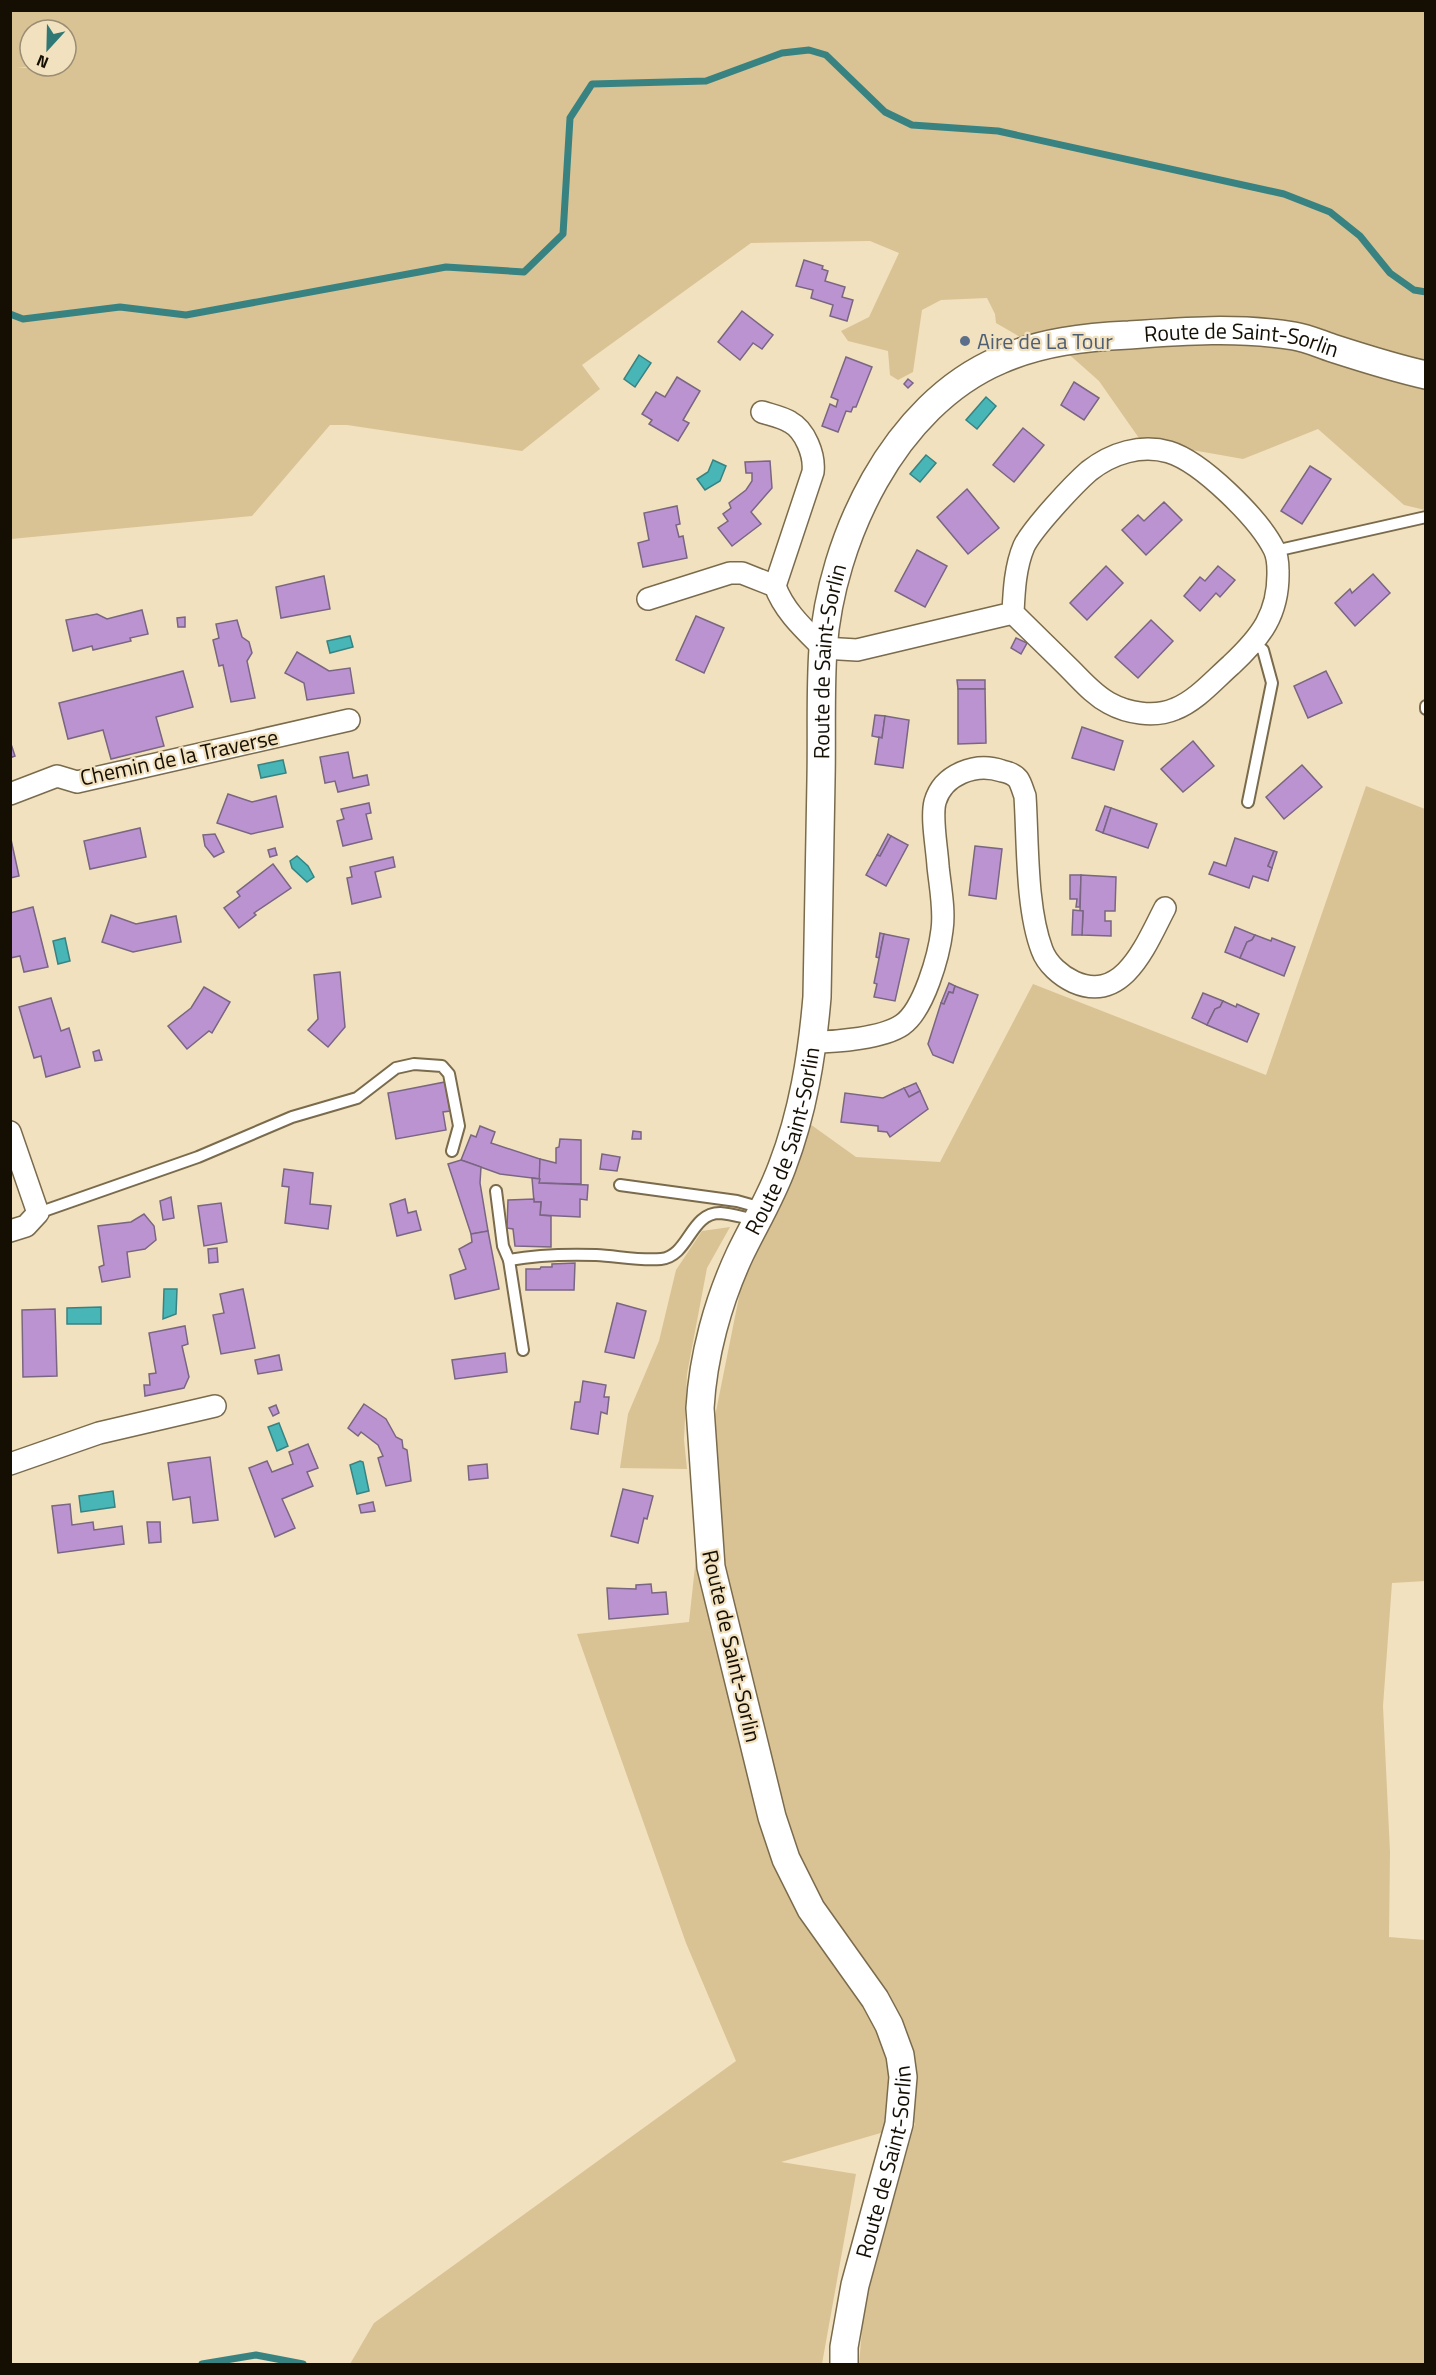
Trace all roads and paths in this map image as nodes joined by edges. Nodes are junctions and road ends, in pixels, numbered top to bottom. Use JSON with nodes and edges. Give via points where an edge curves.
{"nodes":[{"id":1,"x":1425,"y":375,"type":"edge"},
{"id":2,"x":762,"y":412,"type":"dead end"},
{"id":3,"x":1425,"y":517,"type":"edge"},
{"id":4,"x":1275,"y":551,"type":"junction"},
{"id":5,"x":775,"y":585,"type":"junction"},
{"id":6,"x":648,"y":599,"type":"dead end"},
{"id":7,"x":1013,"y":613,"type":"junction"},
{"id":8,"x":1253,"y":643,"type":"junction"},
{"id":9,"x":823,"y":648,"type":"junction"},
{"id":10,"x":349,"y":720,"type":"dead end"},
{"id":11,"x":10,"y":794,"type":"edge"},
{"id":12,"x":1248,"y":802,"type":"dead end"},
{"id":13,"x":1165,"y":908,"type":"dead end"},
{"id":14,"x":813,"y":1042,"type":"junction"},
{"id":15,"x":10,"y":1132,"type":"edge"},
{"id":16,"x":452,"y":1151,"type":"dead end"},
{"id":17,"x":620,"y":1185,"type":"dead end"},
{"id":18,"x":496,"y":1191,"type":"dead end"},
{"id":19,"x":38,"y":1213,"type":"junction"},
{"id":20,"x":760,"y":1214,"type":"junction"},
{"id":21,"x":10,"y":1231,"type":"edge"},
{"id":22,"x":509,"y":1260,"type":"junction"},
{"id":23,"x":523,"y":1350,"type":"dead end"},
{"id":24,"x":215,"y":1406,"type":"dead end"},
{"id":25,"x":10,"y":1464,"type":"edge"},
{"id":26,"x":844,"y":2364,"type":"edge"}],
"edges":[{"from":1,"to":9,"type":"street","name":"Route de Saint-Sorlin","via":[[1295,336],[1216,329],[1059,342],[1001,359],[955,385],[926,410],[892,453],[846,544]]},
{"from":2,"to":5,"type":"street","via":[[791,422],[813,455],[813,471]]},
{"from":3,"to":4,"type":"lane"},
{"from":4,"to":7,"type":"street","via":[[1249,512],[1195,465],[1172,453],[1130,450],[1089,471],[1030,536],[1020,558]]},
{"from":4,"to":8,"type":"street","via":[[1278,571],[1273,610],[1264,631]]},
{"from":5,"to":6,"type":"street","via":[[742,573],[729,573]]},
{"from":5,"to":9,"type":"street","via":[[781,601]]},
{"from":7,"to":8,"type":"street","via":[[1093,692],[1129,711],[1175,710],[1202,692]]},
{"from":7,"to":9,"type":"street","via":[[857,650]]},
{"from":8,"to":12,"type":"lane","via":[[1263,650],[1272,683]]},
{"from":9,"to":14,"type":"street","name":"Route de Saint-Sorlin"},
{"from":10,"to":11,"type":"street","name":"Chemin de la Traverse","via":[[77,782],[57,776]]},
{"from":13,"to":14,"type":"street","via":[[1137,959],[1117,981],[1087,987],[1066,978],[1042,952],[1033,913],[1025,796],[1018,779],[994,768],[976,767],[959,773],[935,802],[943,928],[933,970],[915,1012],[894,1029]]},
{"from":14,"to":20,"type":"street","name":"Route de Saint-Sorlin","via":[[800,1113],[782,1169]]},
{"from":15,"to":19,"type":"street"},
{"from":16,"to":19,"type":"lane","via":[[459,1126],[449,1074],[442,1065],[414,1064],[396,1068],[357,1098],[292,1117],[198,1157]]},
{"from":17,"to":20,"type":"lane","via":[[737,1201]]},
{"from":18,"to":22,"type":"lane","via":[[503,1246]]},
{"from":19,"to":21,"type":"street","via":[[26,1226]]},
{"from":20,"to":22,"type":"lane","via":[[708,1216],[680,1249],[662,1259],[595,1255]]},
{"from":20,"to":26,"type":"street","name":"Route de Saint-Sorlin","via":[[724,1292],[701,1384],[701,1445],[711,1567],[786,1859],[811,1909],[889,2025],[903,2077],[899,2124],[855,2285]]},
{"from":22,"to":23,"type":"lane"},
{"from":24,"to":25,"type":"street","via":[[99,1432]]}]}
